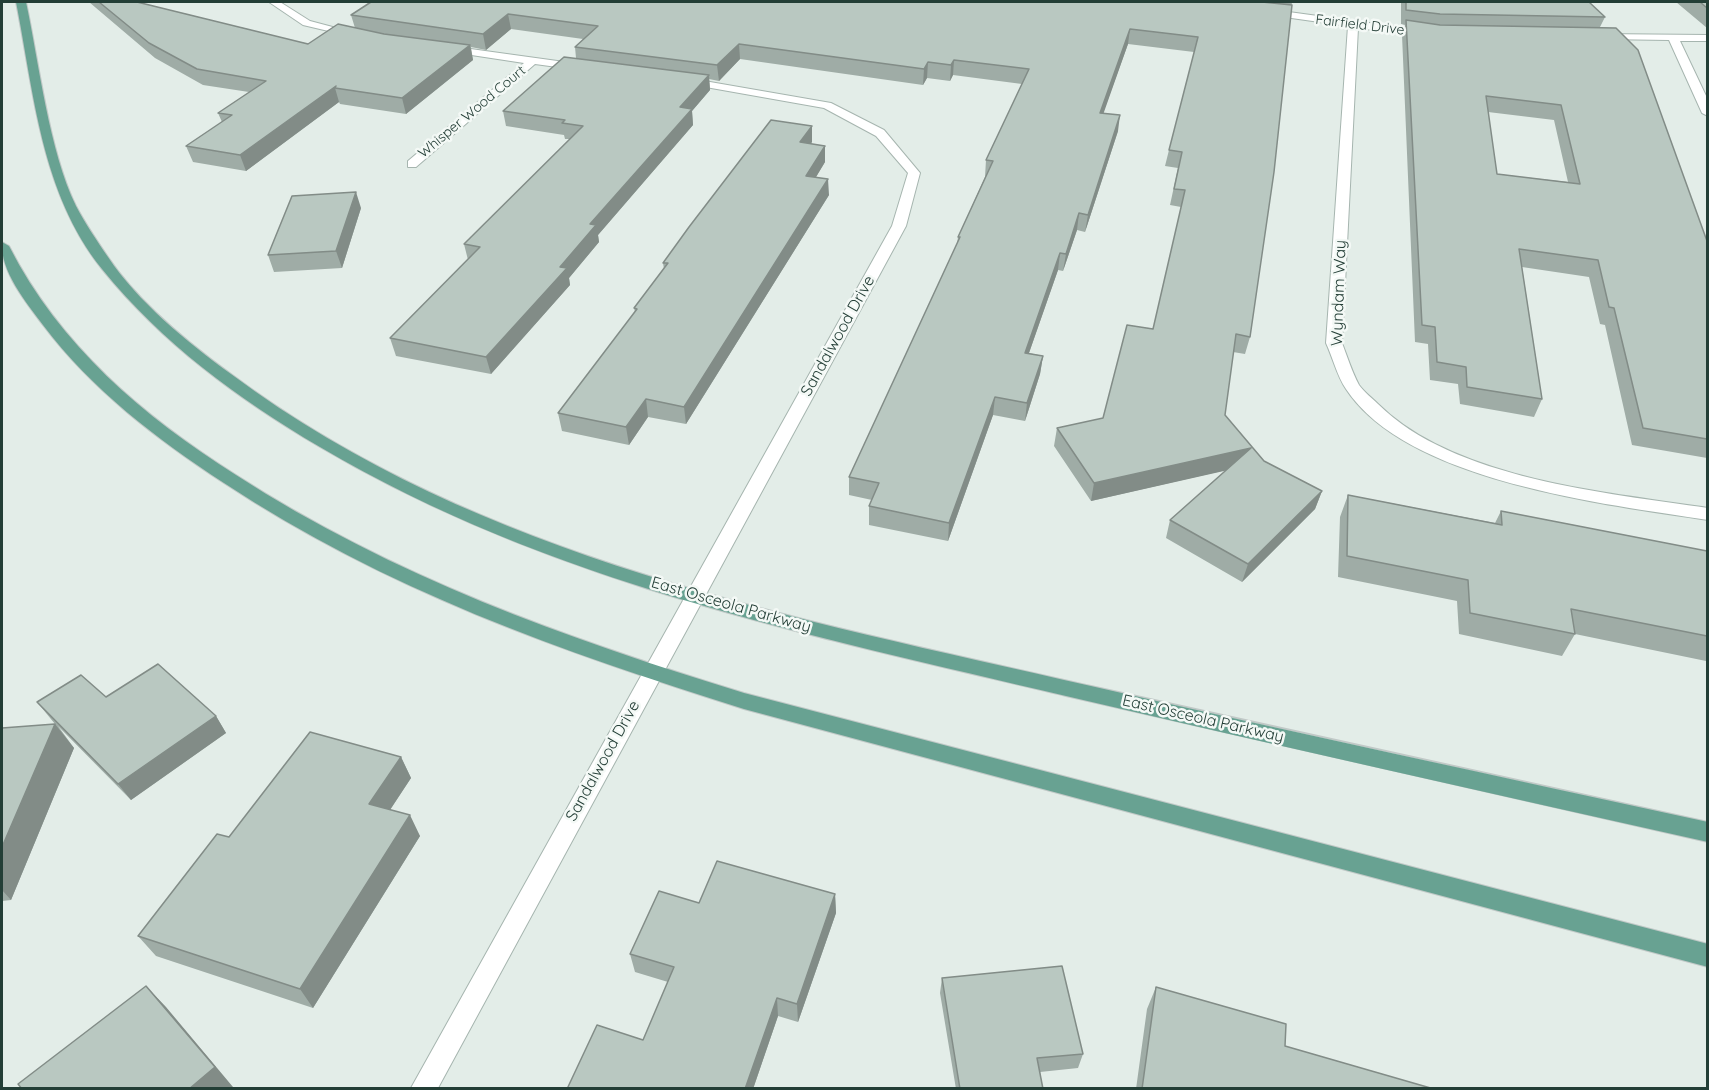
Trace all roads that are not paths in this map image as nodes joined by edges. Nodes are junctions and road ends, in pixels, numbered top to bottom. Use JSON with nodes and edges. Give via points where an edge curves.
{"nodes":[{"id":1,"x":21,"y":2,"type":"edge"},
{"id":2,"x":274,"y":2,"type":"edge"},
{"id":3,"x":1250,"y":10,"type":"edge"},
{"id":4,"x":1353,"y":25,"type":"junction"},
{"id":5,"x":1435,"y":34,"type":"edge"},
{"id":6,"x":1592,"y":36,"type":"edge"},
{"id":7,"x":1673,"y":37,"type":"junction"},
{"id":8,"x":1707,"y":38,"type":"edge"},
{"id":9,"x":375,"y":40,"type":"edge"},
{"id":10,"x":432,"y":47,"type":"edge"},
{"id":11,"x":533,"y":60,"type":"junction"},
{"id":12,"x":592,"y":68,"type":"edge"},
{"id":13,"x":675,"y":80,"type":"edge"},
{"id":14,"x":1707,"y":112,"type":"edge"},
{"id":15,"x":412,"y":164,"type":"dead end"},
{"id":16,"x":2,"y":246,"type":"edge"},
{"id":17,"x":1707,"y":514,"type":"edge"},
{"id":18,"x":693,"y":598,"type":"junction"},
{"id":19,"x":651,"y":673,"type":"junction"},
{"id":20,"x":1707,"y":832,"type":"edge"},
{"id":21,"x":1707,"y":956,"type":"edge"},
{"id":22,"x":424,"y":1089,"type":"edge"}],
"edges":[{"from":1,"to":18,"type":"main road","name":"East Osceola Parkway","via":[[52,157],[69,205],[105,264],[173,338],[267,409],[380,475],[521,539]]},
{"from":2,"to":9,"type":"street","via":[[307,23]]},
{"from":3,"to":4,"type":"street","name":"Fairfield Drive"},
{"from":4,"to":5,"type":"street","name":"Fairfield Drive"},
{"from":4,"to":17,"type":"street","name":"Wyndam Way","via":[[1334,343],[1338,364],[1347,380],[1368,405],[1399,430],[1437,452],[1479,469],[1523,483]]},
{"from":6,"to":7,"type":"street"},
{"from":7,"to":8,"type":"street"},
{"from":7,"to":14,"type":"street"},
{"from":10,"to":11,"type":"street"},
{"from":11,"to":12,"type":"street"},
{"from":11,"to":15,"type":"street","name":"Whisper Wood Court"},
{"from":13,"to":18,"type":"street","name":"Sandalwood Drive","via":[[827,105],[880,133],[914,173],[899,226]]},
{"from":16,"to":19,"type":"main road","via":[[47,320],[88,368],[141,418],[225,480],[324,538],[430,590]]},
{"from":18,"to":19,"type":"street","name":"Sandalwood Drive"},
{"from":18,"to":20,"type":"main road","name":"East Osceola Parkway","via":[[1219,723]]},
{"from":19,"to":21,"type":"main road","via":[[825,723]]},
{"from":19,"to":22,"type":"street","name":"Sandalwood Drive"}]}
